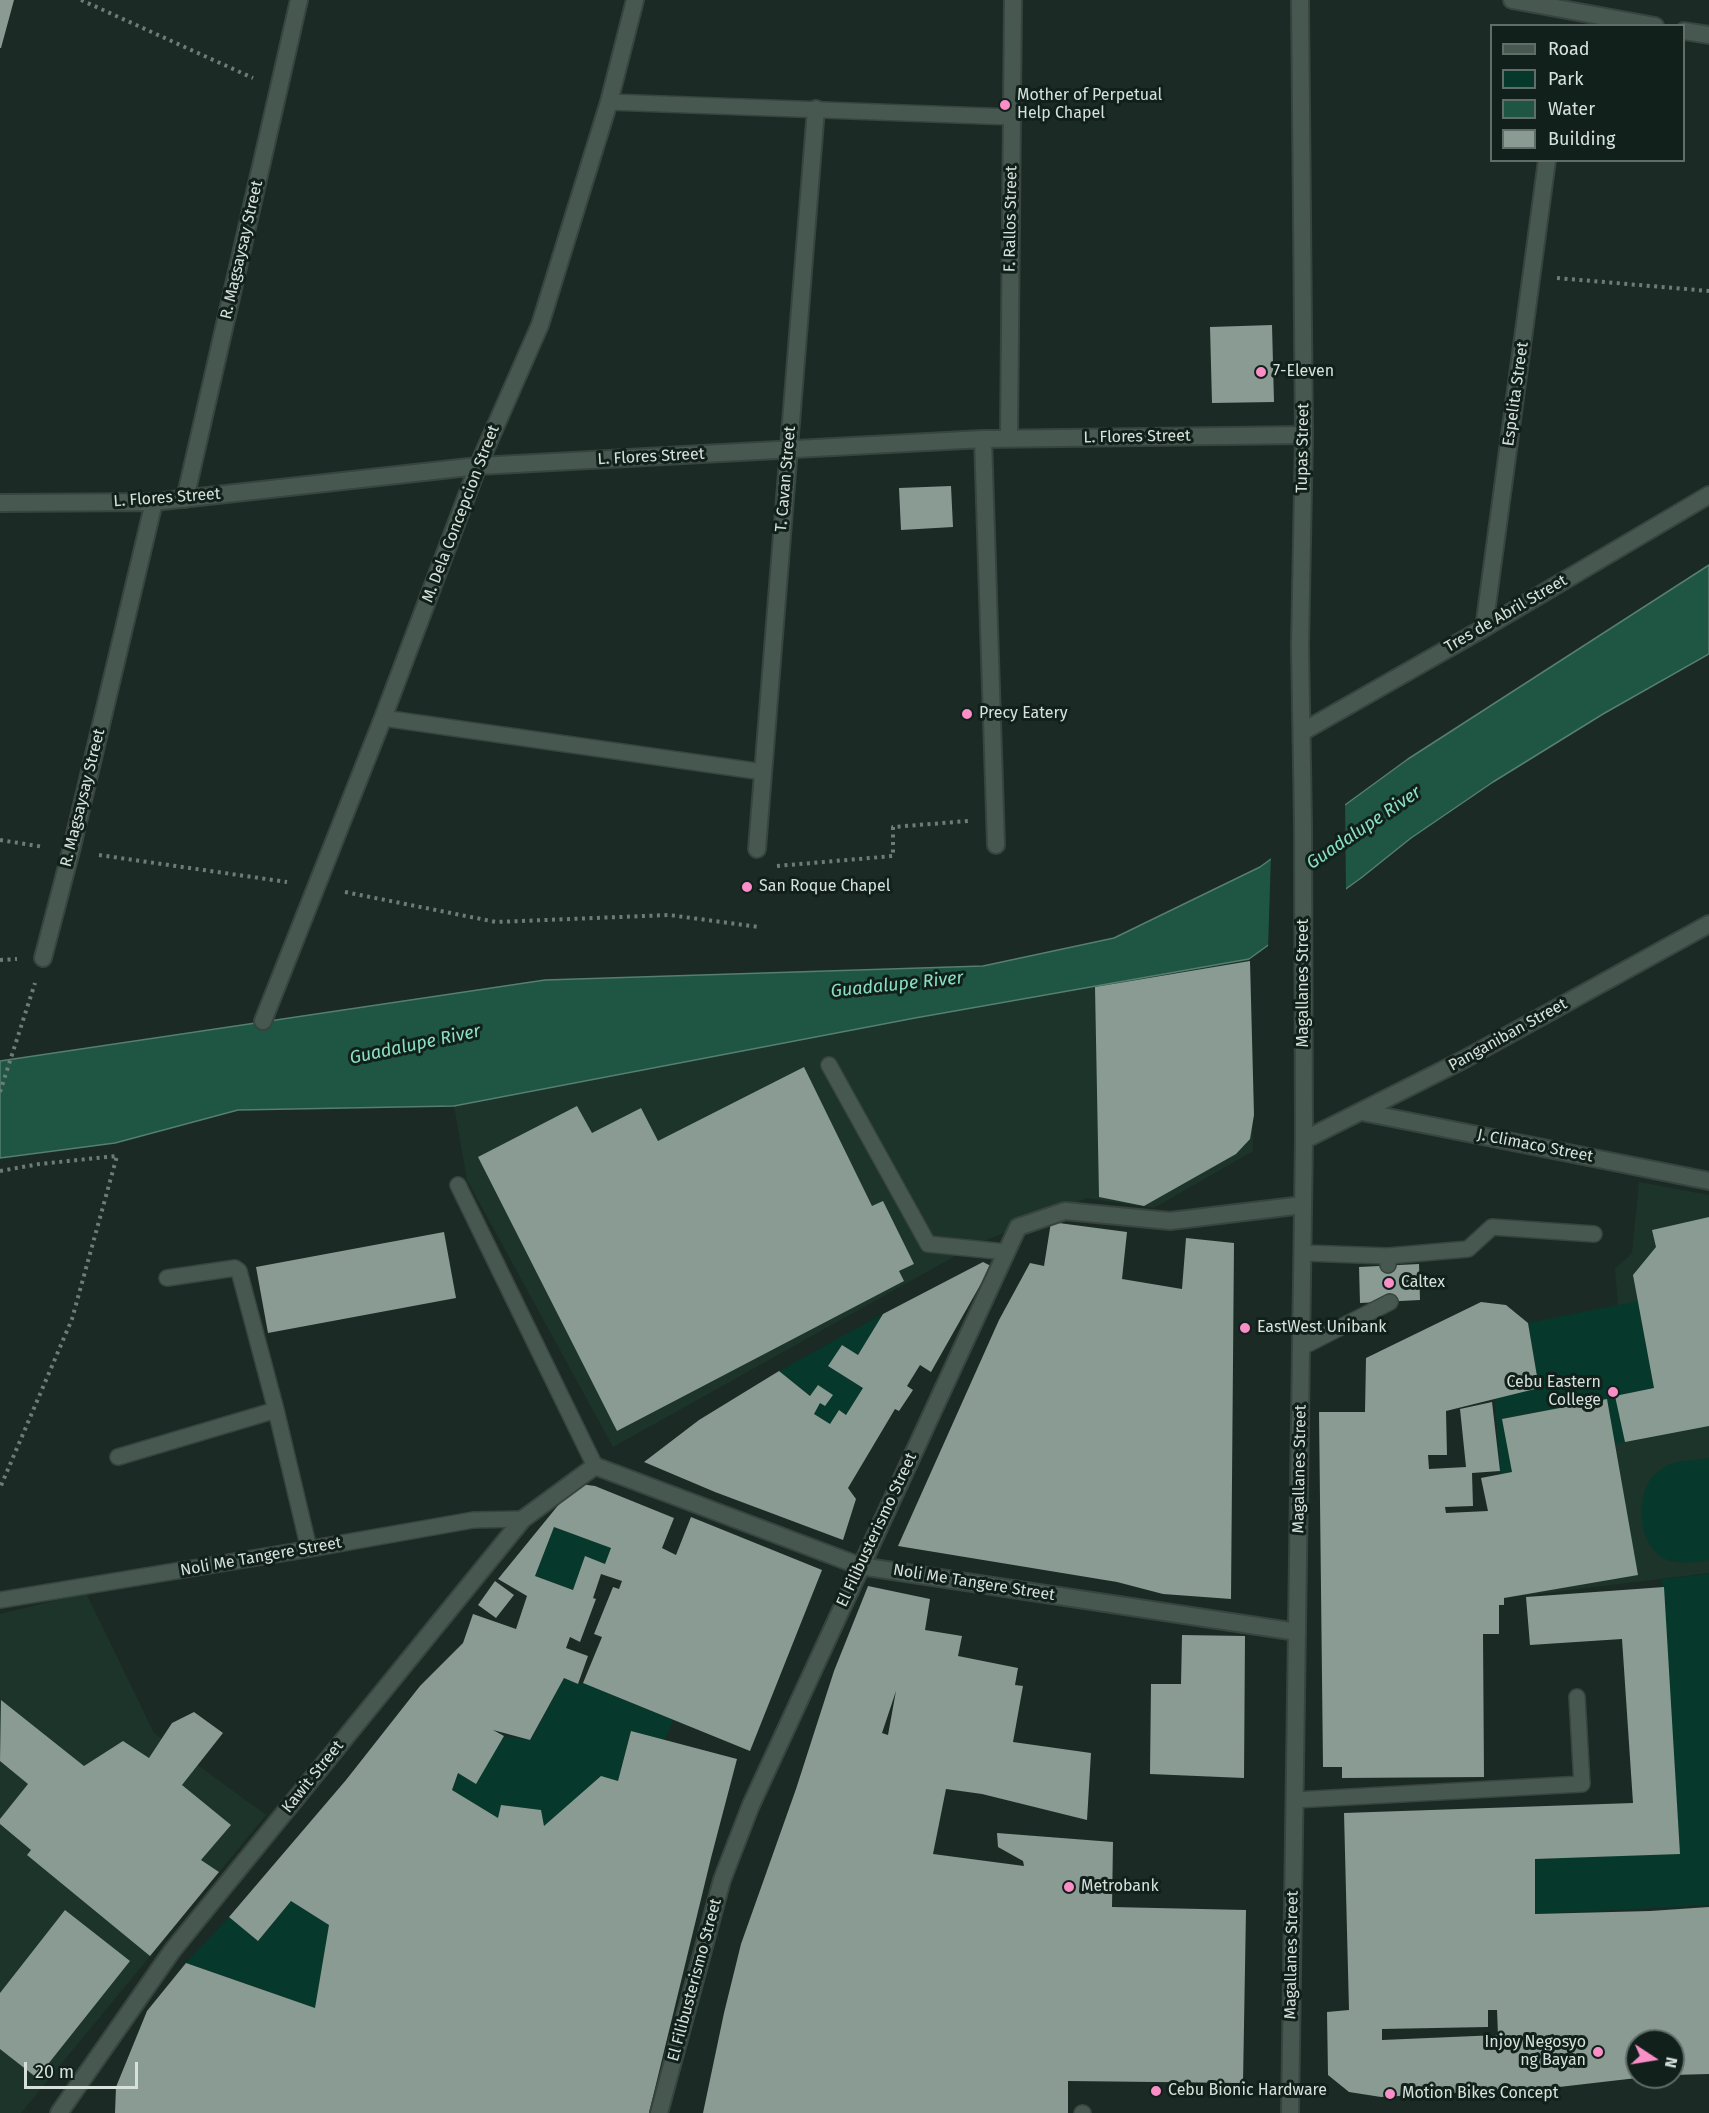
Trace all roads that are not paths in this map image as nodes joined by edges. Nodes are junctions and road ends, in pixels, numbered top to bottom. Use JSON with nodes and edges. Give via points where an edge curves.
{"nodes":[{"id":1,"x":299,"y":0,"type":"edge"},
{"id":2,"x":635,"y":0,"type":"edge"},
{"id":3,"x":1013,"y":0,"type":"edge"},
{"id":4,"x":1300,"y":0,"type":"edge"},
{"id":5,"x":1512,"y":0,"type":"edge"},
{"id":6,"x":1567,"y":12,"type":"edge"},
{"id":7,"x":1642,"y":24,"type":"edge"},
{"id":8,"x":1685,"y":31,"type":"edge"},
{"id":9,"x":1709,"y":35,"type":"edge"},
{"id":10,"x":609,"y":102,"type":"junction"},
{"id":11,"x":816,"y":110,"type":"junction"},
{"id":12,"x":1012,"y":117,"type":"junction"},
{"id":13,"x":1547,"y":162,"type":"edge"},
{"id":14,"x":1304,"y":435,"type":"junction"},
{"id":15,"x":1009,"y":438,"type":"junction"},
{"id":16,"x":983,"y":439,"type":"junction"},
{"id":17,"x":789,"y":449,"type":"junction"},
{"id":18,"x":478,"y":466,"type":"junction"},
{"id":19,"x":1709,"y":495,"type":"edge"},
{"id":20,"x":184,"y":499,"type":"junction"},
{"id":21,"x":154,"y":502,"type":"junction"},
{"id":22,"x":0,"y":503,"type":"edge"},
{"id":23,"x":1484,"y":628,"type":"junction"},
{"id":24,"x":383,"y":718,"type":"junction"},
{"id":25,"x":1302,"y":732,"type":"junction"},
{"id":26,"x":763,"y":772,"type":"junction"},
{"id":27,"x":1303,"y":824,"type":"joint"},
{"id":28,"x":996,"y":845,"type":"dead end"},
{"id":29,"x":757,"y":849,"type":"road end"},
{"id":30,"x":1709,"y":924,"type":"edge"},
{"id":31,"x":43,"y":958,"type":"road end"},
{"id":32,"x":263,"y":1021,"type":"dead end"},
{"id":33,"x":830,"y":1065,"type":"dead end"},
{"id":34,"x":1362,"y":1112,"type":"junction"},
{"id":35,"x":1304,"y":1140,"type":"junction"},
{"id":36,"x":1709,"y":1181,"type":"edge"},
{"id":37,"x":458,"y":1185,"type":"dead end"},
{"id":38,"x":1304,"y":1205,"type":"junction"},
{"id":39,"x":1594,"y":1234,"type":"dead end"},
{"id":40,"x":1006,"y":1252,"type":"junction"},
{"id":41,"x":1303,"y":1253,"type":"junction"},
{"id":42,"x":167,"y":1278,"type":"dead end"},
{"id":43,"x":1390,"y":1302,"type":"dead end"},
{"id":44,"x":1302,"y":1347,"type":"junction"},
{"id":45,"x":276,"y":1410,"type":"junction"},
{"id":46,"x":118,"y":1457,"type":"dead end"},
{"id":47,"x":595,"y":1466,"type":"junction"},
{"id":48,"x":523,"y":1519,"type":"junction"},
{"id":49,"x":309,"y":1549,"type":"junction"},
{"id":50,"x":860,"y":1566,"type":"junction"},
{"id":51,"x":0,"y":1600,"type":"edge"},
{"id":52,"x":1297,"y":1632,"type":"junction"},
{"id":53,"x":1577,"y":1697,"type":"dead end"},
{"id":54,"x":1294,"y":1800,"type":"junction"},
{"id":55,"x":59,"y":2113,"type":"edge"},
{"id":56,"x":659,"y":2113,"type":"edge"},
{"id":57,"x":1290,"y":2113,"type":"edge"}],
"edges":[{"from":1,"to":20,"type":"street","name":"R. Magsaysay Street"},
{"from":2,"to":10,"type":"street","name":"M. Dela Concepcion Street"},
{"from":3,"to":12,"type":"street","name":"F. Rallos Street"},
{"from":4,"to":14,"type":"street","name":"Tupas Street"},
{"from":5,"to":6,"type":"street"},
{"from":6,"to":7,"type":"street"},
{"from":8,"to":9,"type":"street"},
{"from":10,"to":11,"type":"lane"},
{"from":10,"to":18,"type":"street","name":"M. Dela Concepcion Street","via":[[540,325]]},
{"from":11,"to":12,"type":"lane"},
{"from":11,"to":17,"type":"street","name":"T. Cavan Street"},
{"from":12,"to":15,"type":"street","name":"F. Rallos Street"},
{"from":13,"to":23,"type":"street","name":"Espelita Street"},
{"from":14,"to":15,"type":"street","name":"L. Flores Street"},
{"from":14,"to":25,"type":"street","name":"Tupas Street"},
{"from":15,"to":16,"type":"street","name":"L. Flores Street"},
{"from":16,"to":17,"type":"street","name":"L. Flores Street"},
{"from":16,"to":28,"type":"street"},
{"from":17,"to":18,"type":"street","name":"L. Flores Street"},
{"from":17,"to":26,"type":"street","name":"T. Cavan Street"},
{"from":18,"to":20,"type":"street","name":"L. Flores Street"},
{"from":18,"to":24,"type":"street","name":"M. Dela Concepcion Street"},
{"from":19,"to":23,"type":"street","name":"Tres de Abril Street"},
{"from":20,"to":21,"type":"street","name":"L. Flores Street"},
{"from":21,"to":22,"type":"street","name":"L. Flores Street"},
{"from":21,"to":31,"type":"street","name":"R. Magsaysay Street"},
{"from":23,"to":25,"type":"street","name":"Tres de Abril Street"},
{"from":24,"to":26,"type":"lane"},
{"from":24,"to":32,"type":"street","name":"M. Dela Concepcion Street"},
{"from":25,"to":27,"type":"street","name":"Tupas Street"},
{"from":26,"to":29,"type":"street","name":"T. Cavan Street"},
{"from":27,"to":35,"type":"street","name":"Magallanes Street"},
{"from":30,"to":34,"type":"street","name":"Panganiban Street"},
{"from":33,"to":40,"type":"lane","via":[[928,1244]]},
{"from":34,"to":35,"type":"street","name":"Panganiban Street"},
{"from":34,"to":36,"type":"street","name":"J. Climaco Street"},
{"from":35,"to":38,"type":"street","name":"Magallanes Street"},
{"from":37,"to":47,"type":"lane"},
{"from":38,"to":40,"type":"street","name":"El Filibusterismo Street","via":[[1170,1221],[1065,1210],[1018,1227]]},
{"from":38,"to":41,"type":"street","name":"Magallanes Street"},
{"from":39,"to":41,"type":"lane","via":[[1492,1227],[1468,1249],[1388,1261]]},
{"from":40,"to":50,"type":"street","name":"El Filibusterismo Street"},
{"from":41,"to":44,"type":"street","name":"Magallanes Street"},
{"from":42,"to":45,"type":"lane","via":[[240,1270]]},
{"from":43,"to":44,"type":"lane"},
{"from":44,"to":52,"type":"street","name":"Magallanes Street"},
{"from":45,"to":46,"type":"lane"},
{"from":45,"to":49,"type":"lane"},
{"from":47,"to":48,"type":"street","name":"Kawit Street"},
{"from":47,"to":50,"type":"street","name":"Noli Me Tangere Street"},
{"from":48,"to":49,"type":"lane","name":"Noli Me Tangere Street","via":[[473,1520]]},
{"from":48,"to":55,"type":"street","name":"Kawit Street","via":[[172,1951]]},
{"from":49,"to":51,"type":"lane","name":"Noli Me Tangere Street"},
{"from":50,"to":52,"type":"street","name":"Noli Me Tangere Street"},
{"from":50,"to":56,"type":"street","name":"El Filibusterismo Street","via":[[751,1804],[722,1880]]},
{"from":52,"to":54,"type":"street","name":"Magallanes Street"},
{"from":53,"to":54,"type":"lane","via":[[1582,1784]]},
{"from":54,"to":57,"type":"street","name":"Magallanes Street"}]}
